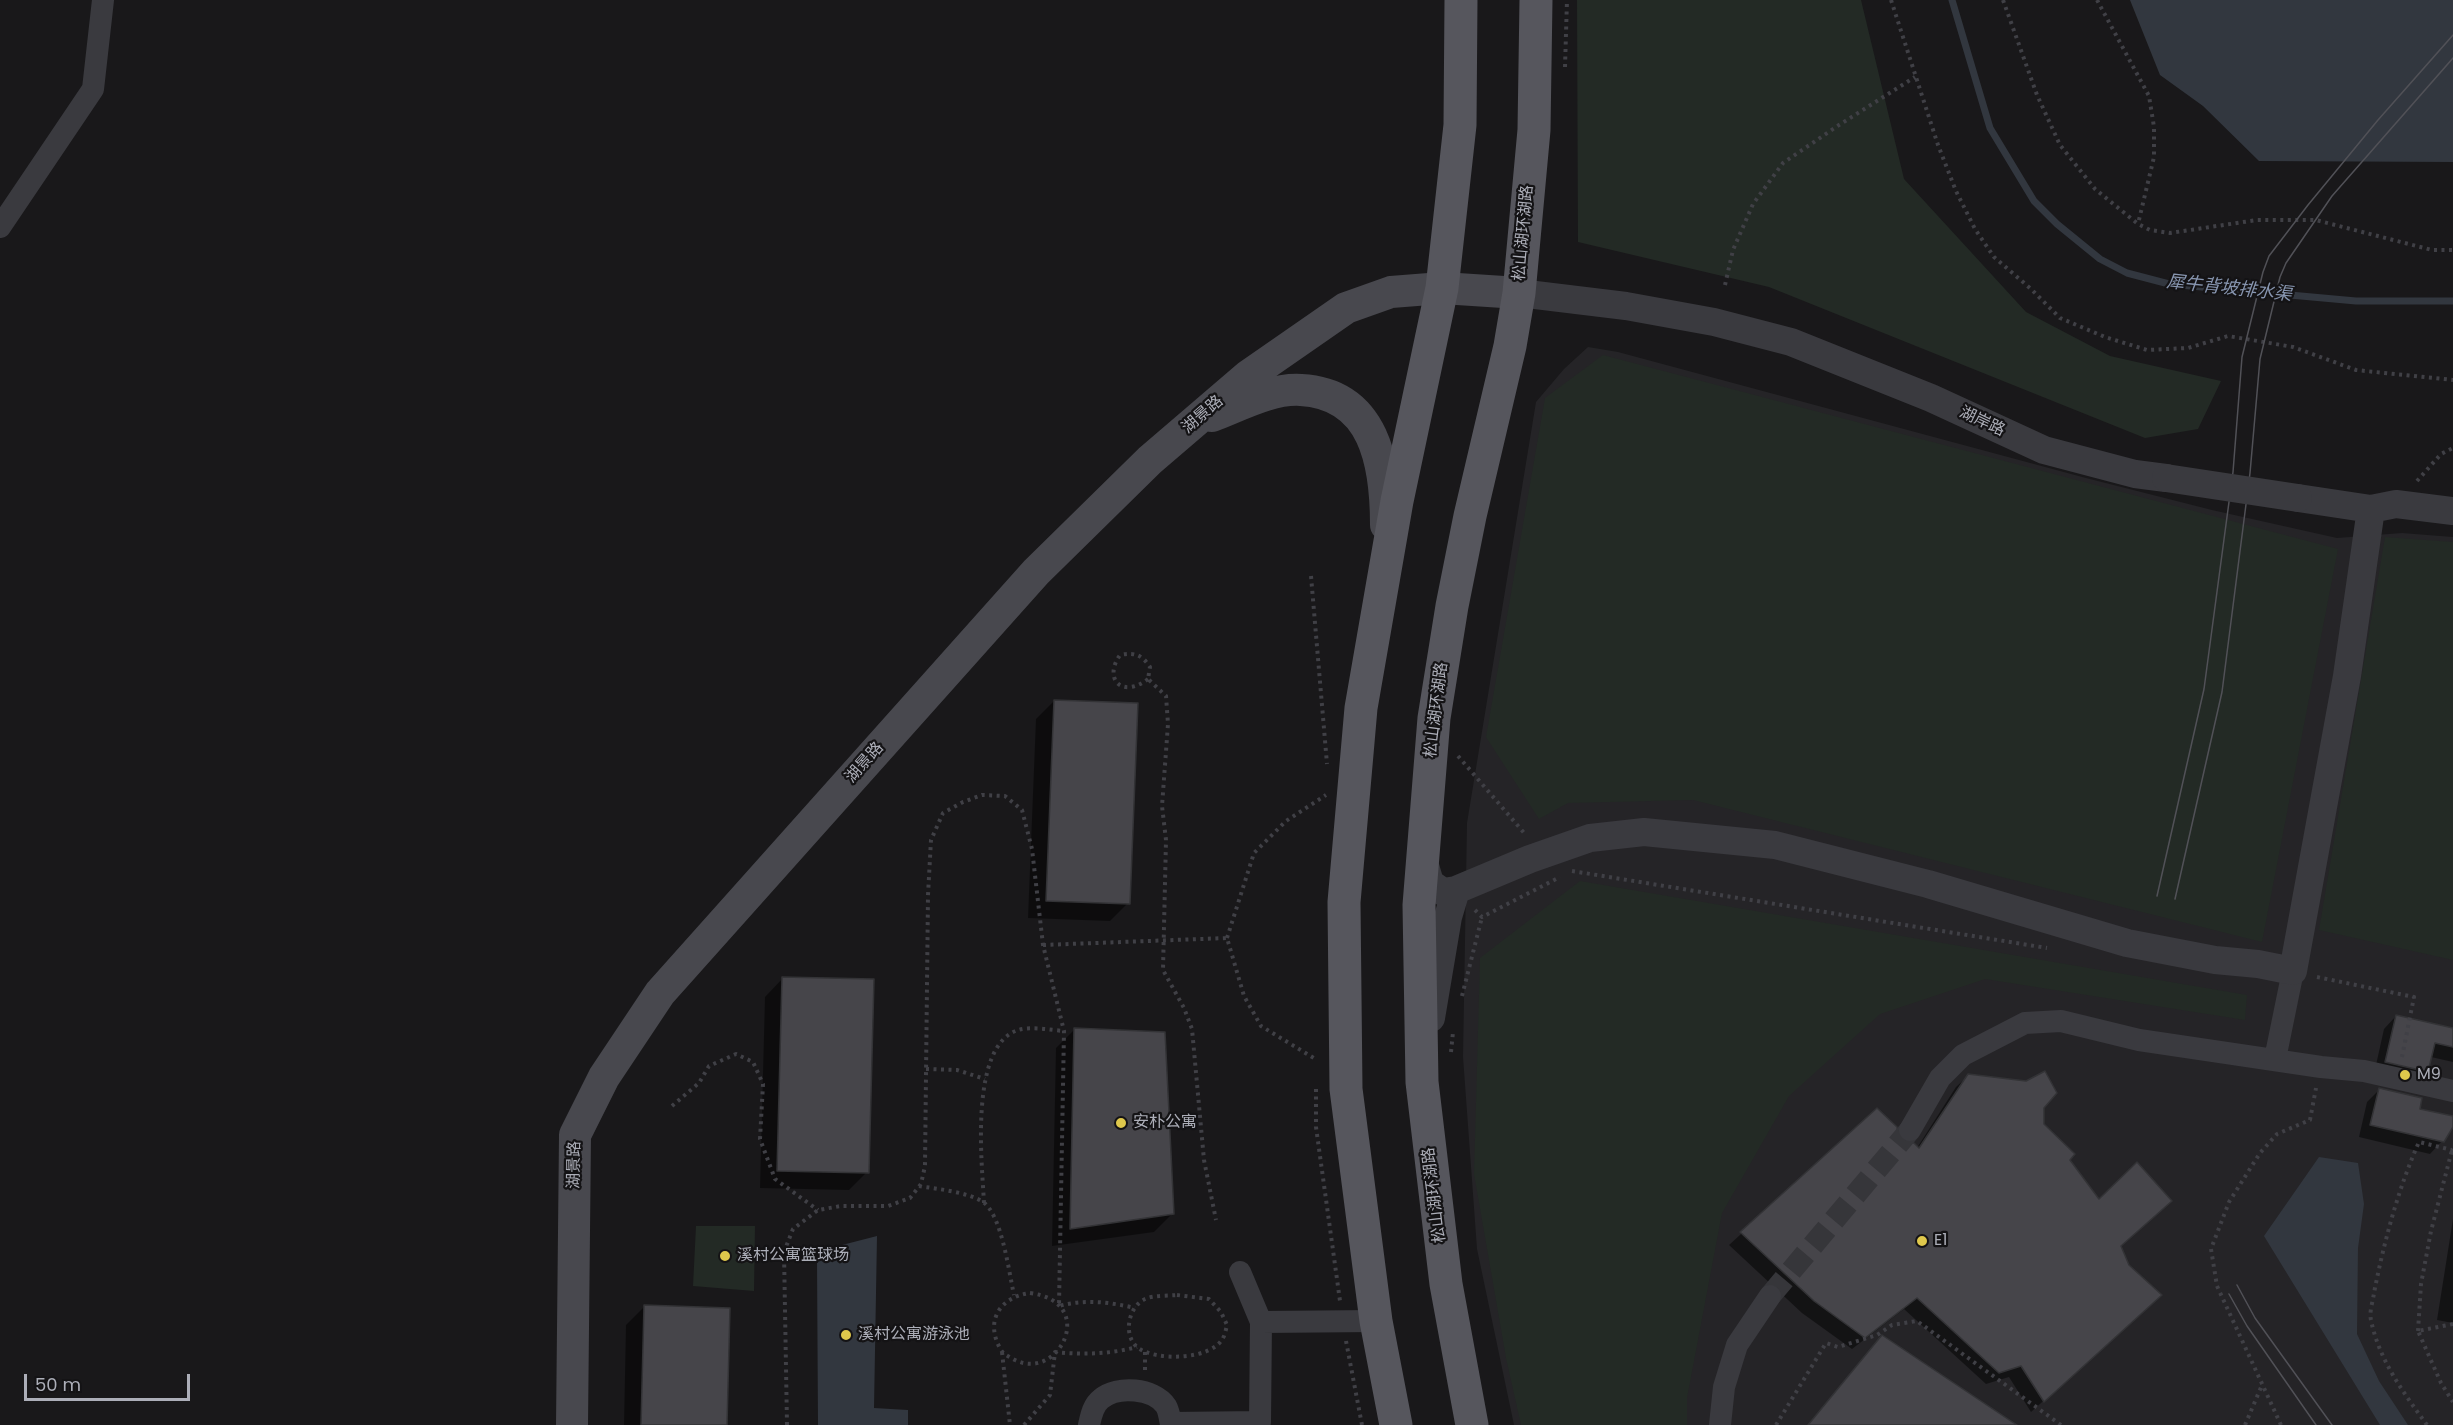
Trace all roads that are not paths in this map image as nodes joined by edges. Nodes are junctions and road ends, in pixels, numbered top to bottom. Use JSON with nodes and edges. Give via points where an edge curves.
{"nodes":[{"id":1,"x":102,"y":0,"type":"edge"},
{"id":2,"x":1461,"y":0,"type":"edge"},
{"id":3,"x":1536,"y":0,"type":"edge"},
{"id":4,"x":0,"y":227,"type":"edge"},
{"id":5,"x":1442,"y":288,"type":"junction"},
{"id":6,"x":1519,"y":293,"type":"junction"},
{"id":7,"x":1192,"y":424,"type":"junction"},
{"id":8,"x":2383,"y":506,"type":"junction"},
{"id":9,"x":2453,"y":511,"type":"edge"},
{"id":10,"x":1386,"y":565,"type":"junction"},
{"id":11,"x":1423,"y":859,"type":"junction"},
{"id":12,"x":1466,"y":886,"type":"junction"},
{"id":13,"x":2293,"y":971,"type":"junction"},
{"id":14,"x":2275,"y":1059,"type":"junction"},
{"id":15,"x":1422,"y":1082,"type":"junction"},
{"id":16,"x":2453,"y":1090,"type":"edge"},
{"id":17,"x":1910,"y":1130,"type":"tunnel mouth"},
{"id":18,"x":1240,"y":1272,"type":"dead end"},
{"id":19,"x":1770,"y":1296,"type":"tunnel mouth"},
{"id":20,"x":1376,"y":1321,"type":"junction"},
{"id":21,"x":1261,"y":1322,"type":"junction"},
{"id":22,"x":1171,"y":1424,"type":"edge"},
{"id":23,"x":572,"y":1425,"type":"edge"},
{"id":24,"x":1089,"y":1425,"type":"edge"},
{"id":25,"x":1396,"y":1425,"type":"edge"},
{"id":26,"x":1472,"y":1425,"type":"edge"},
{"id":27,"x":1720,"y":1425,"type":"edge"}],
"edges":[{"from":1,"to":4,"type":"street","via":[[93,88]]},
{"from":2,"to":5,"type":"main road","via":[[1460,125]]},
{"from":3,"to":6,"type":"main road","name":"松山湖环湖路","via":[[1534,129]]},
{"from":5,"to":6,"type":"main road","name":"湖景路"},
{"from":5,"to":7,"type":"main road","name":"湖景路","via":[[1391,292],[1346,308],[1248,376]]},
{"from":5,"to":10,"type":"main road"},
{"from":6,"to":8,"type":"street","name":"湖岸路","bridge":true,"via":[[1626,306],[1714,322],[1791,342],[1931,398],[2044,450],[2135,474]]},
{"from":6,"to":11,"type":"main road","name":"松山湖环湖路","via":[[1452,606],[1434,718]]},
{"from":7,"to":10,"type":"main road","via":[[1272,394],[1300,389],[1340,398],[1365,422],[1380,458],[1386,495]]},
{"from":7,"to":23,"type":"main road","name":"湖景路","via":[[1036,572],[660,993],[604,1077],[575,1135]]},
{"from":8,"to":9,"type":"street","name":"湖岸路"},
{"from":8,"to":13,"type":"street","via":[[2347,676]]},
{"from":10,"to":20,"type":"main road","via":[[1361,708],[1344,902],[1346,1089]]},
{"from":11,"to":12,"type":"street","via":[[1430,883],[1443,892]]},
{"from":11,"to":15,"type":"main road","name":"松山湖环湖路","via":[[1419,905]]},
{"from":12,"to":13,"type":"street","via":[[1590,838],[1644,832],[1774,845],[1928,884],[2127,944]]},
{"from":12,"to":15,"type":"street","via":[[1448,916]]},
{"from":13,"to":14,"type":"street"},
{"from":14,"to":16,"type":"street","via":[[2364,1071]]},
{"from":14,"to":17,"type":"street","via":[[2139,1040],[2061,1021],[2025,1023],[1963,1054],[1941,1078]]},
{"from":15,"to":26,"type":"main road","name":"松山湖环湖路","via":[[1446,1284]]},
{"from":18,"to":21,"type":"street"},
{"from":19,"to":27,"type":"street","via":[[1737,1345],[1724,1387]]},
{"from":20,"to":21,"type":"street"},
{"from":20,"to":25,"type":"main road"},
{"from":21,"to":22,"type":"street","via":[[1260,1422]]},
{"from":22,"to":24,"type":"street","via":[[1167,1407],[1156,1396],[1128,1391],[1102,1398]]}]}
